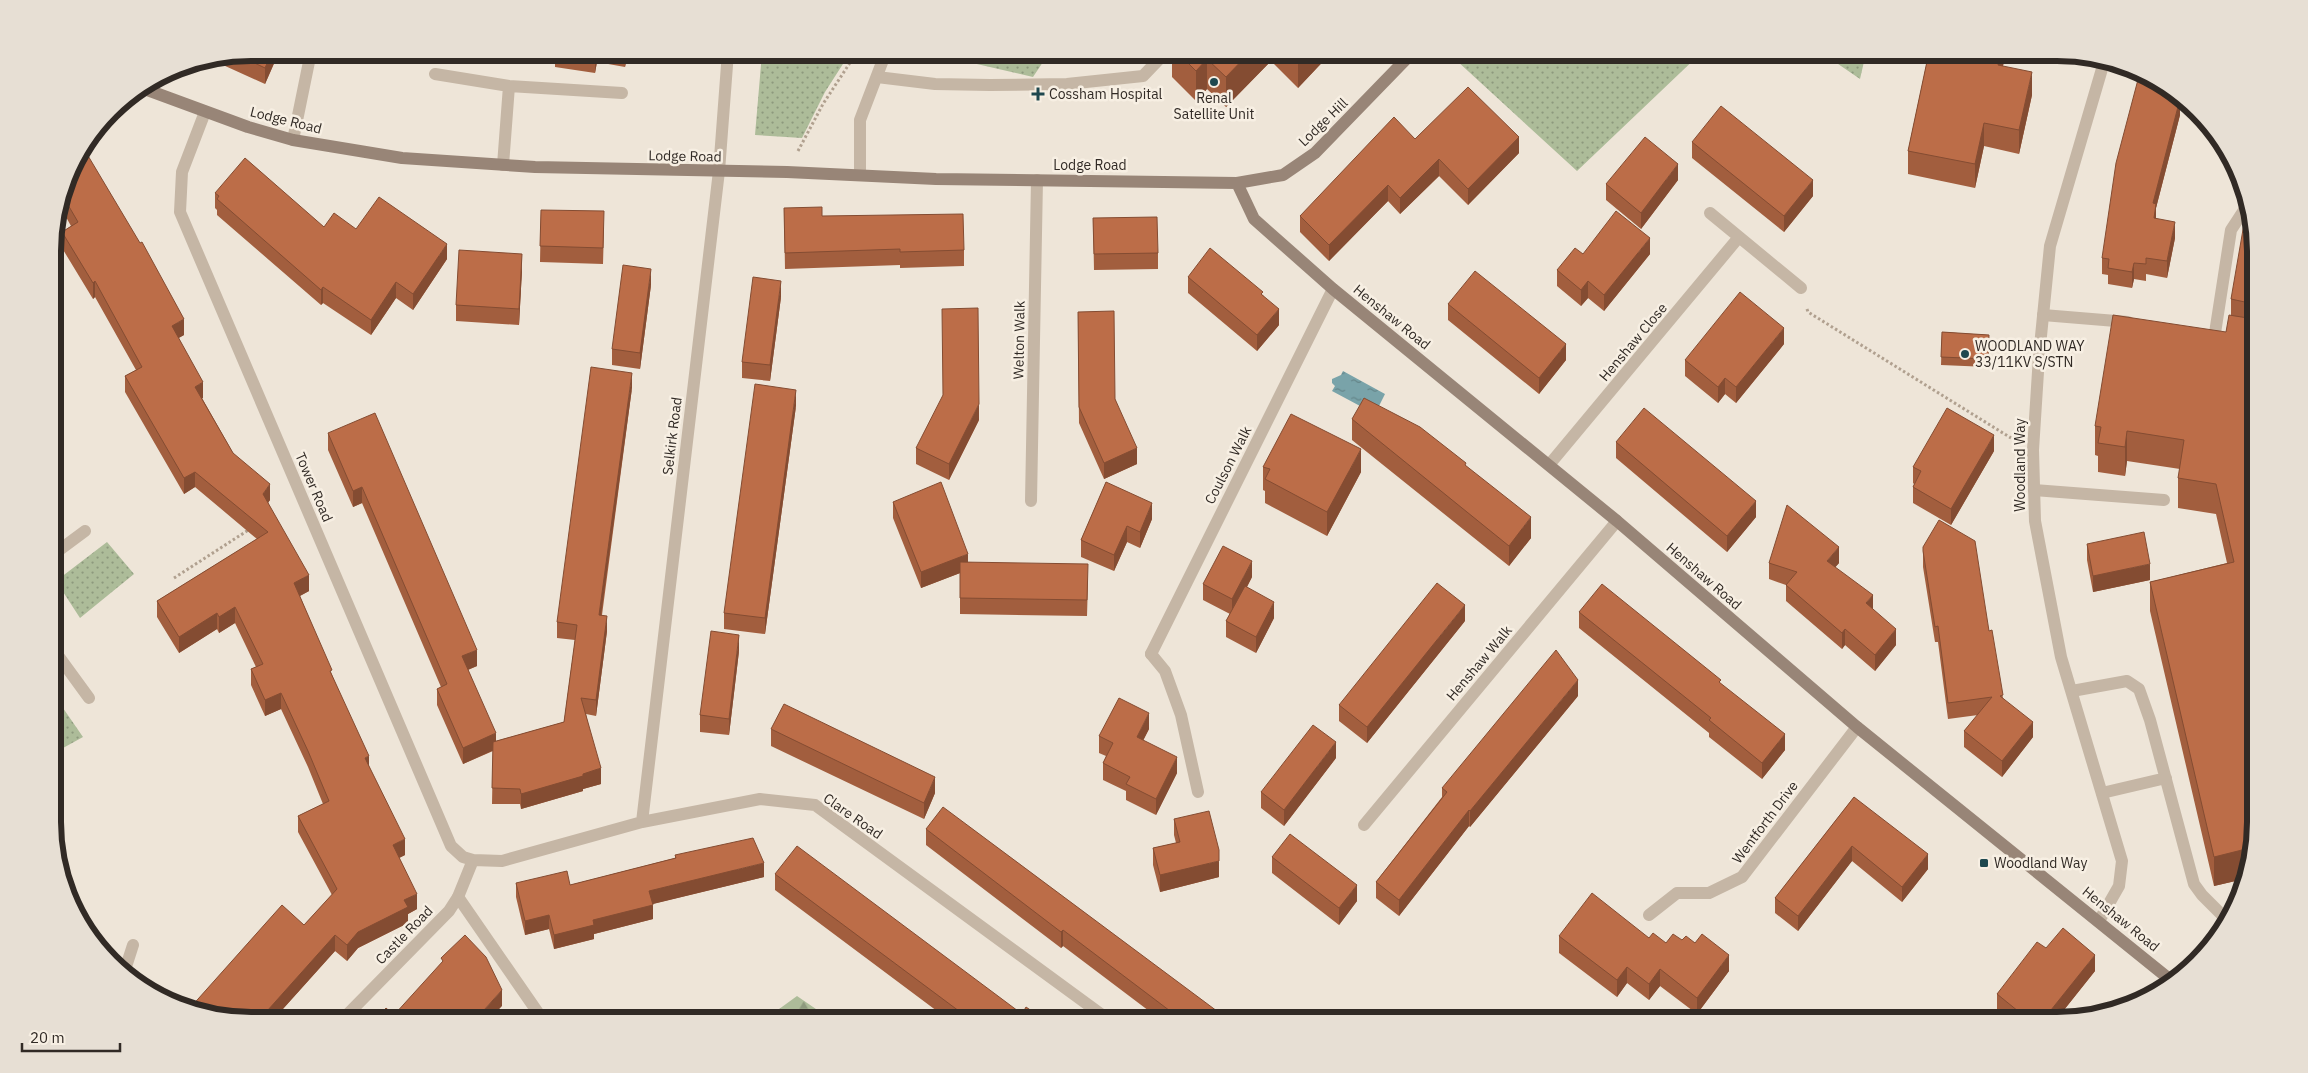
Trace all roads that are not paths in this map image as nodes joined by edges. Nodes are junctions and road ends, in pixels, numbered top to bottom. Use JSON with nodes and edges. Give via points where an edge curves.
{"nodes":[{"id":1,"x":309,"y":61,"type":"edge"},
{"id":2,"x":727,"y":61,"type":"edge"},
{"id":3,"x":883,"y":61,"type":"edge"},
{"id":4,"x":1157,"y":61,"type":"edge"},
{"id":5,"x":1404,"y":61,"type":"edge"},
{"id":6,"x":2102,"y":67,"type":"edge"},
{"id":7,"x":435,"y":74,"type":"dead end"},
{"id":8,"x":877,"y":77,"type":"junction"},
{"id":9,"x":509,"y":86,"type":"junction"},
{"id":10,"x":150,"y":91,"type":"edge"},
{"id":11,"x":622,"y":93,"type":"dead end"},
{"id":12,"x":205,"y":112,"type":"junction"},
{"id":13,"x":293,"y":140,"type":"junction"},
{"id":14,"x":503,"y":165,"type":"junction"},
{"id":15,"x":719,"y":172,"type":"junction"},
{"id":16,"x":860,"y":175,"type":"junction"},
{"id":17,"x":1037,"y":180,"type":"junction"},
{"id":18,"x":1238,"y":183,"type":"junction"},
{"id":19,"x":2242,"y":212,"type":"edge"},
{"id":20,"x":1710,"y":213,"type":"dead end"},
{"id":21,"x":1739,"y":237,"type":"junction"},
{"id":22,"x":1801,"y":288,"type":"road end"},
{"id":23,"x":1333,"y":289,"type":"junction"},
{"id":24,"x":2043,"y":315,"type":"junction"},
{"id":25,"x":2136,"y":324,"type":"edge"},
{"id":26,"x":2215,"y":333,"type":"edge"},
{"id":27,"x":1549,"y":465,"type":"junction"},
{"id":28,"x":2034,"y":490,"type":"junction"},
{"id":29,"x":2164,"y":500,"type":"dead end"},
{"id":30,"x":1031,"y":501,"type":"dead end"},
{"id":31,"x":1617,"y":521,"type":"junction"},
{"id":32,"x":85,"y":531,"type":"dead end"},
{"id":33,"x":61,"y":549,"type":"edge"},
{"id":34,"x":61,"y":660,"type":"edge"},
{"id":35,"x":2072,"y":691,"type":"junction"},
{"id":36,"x":89,"y":698,"type":"dead end"},
{"id":37,"x":1857,"y":727,"type":"junction"},
{"id":38,"x":2166,"y":778,"type":"junction"},
{"id":39,"x":1198,"y":792,"type":"dead end"},
{"id":40,"x":2102,"y":793,"type":"junction"},
{"id":41,"x":642,"y":822,"type":"junction"},
{"id":42,"x":1364,"y":825,"type":"dead end"},
{"id":43,"x":473,"y":860,"type":"junction"},
{"id":44,"x":458,"y":897,"type":"junction"},
{"id":45,"x":1649,"y":914,"type":"dead end"},
{"id":46,"x":2222,"y":915,"type":"edge"},
{"id":47,"x":2099,"y":920,"type":"junction"},
{"id":48,"x":133,"y":946,"type":"dead end"},
{"id":49,"x":127,"y":965,"type":"edge"},
{"id":50,"x":2163,"y":979,"type":"edge"},
{"id":51,"x":350,"y":1012,"type":"edge"},
{"id":52,"x":537,"y":1012,"type":"edge"},
{"id":53,"x":1098,"y":1012,"type":"edge"}],
"edges":[{"from":1,"to":13,"type":"street"},
{"from":2,"to":15,"type":"street","name":"Selkirk Road"},
{"from":3,"to":8,"type":"street"},
{"from":4,"to":8,"type":"street","via":[[1143,76],[1067,84],[935,84]]},
{"from":5,"to":18,"type":"main road","name":"Lodge Hill","via":[[1315,153],[1283,175]]},
{"from":6,"to":24,"type":"street","name":"Woodland Way","via":[[2050,246]]},
{"from":7,"to":9,"type":"street"},
{"from":8,"to":16,"type":"street","via":[[860,120]]},
{"from":9,"to":11,"type":"street"},
{"from":9,"to":14,"type":"street"},
{"from":10,"to":12,"type":"main road","name":"Lodge Road"},
{"from":12,"to":13,"type":"main road","name":"Lodge Road"},
{"from":12,"to":43,"type":"street","name":"Tower Road","via":[[182,172],[180,212],[451,846],[462,856]]},
{"from":13,"to":14,"type":"main road","name":"Lodge Road","via":[[402,158]]},
{"from":14,"to":15,"type":"main road","name":"Lodge Road"},
{"from":15,"to":16,"type":"main road","name":"Lodge Road"},
{"from":15,"to":41,"type":"street","name":"Selkirk Road"},
{"from":16,"to":17,"type":"main road","name":"Lodge Road"},
{"from":17,"to":18,"type":"main road","name":"Lodge Road"},
{"from":17,"to":30,"type":"street","name":"Welton Walk"},
{"from":18,"to":23,"type":"main road","name":"Henshaw Road","via":[[1254,219]]},
{"from":19,"to":26,"type":"street","via":[[2230,230]]},
{"from":20,"to":21,"type":"street"},
{"from":21,"to":22,"type":"street"},
{"from":21,"to":27,"type":"street","name":"Henshaw Close"},
{"from":23,"to":27,"type":"main road","name":"Henshaw Road"},
{"from":23,"to":39,"type":"street","name":"Coulson Walk","via":[[1150,654],[1165,671],[1181,715]]},
{"from":24,"to":25,"type":"street"},
{"from":24,"to":28,"type":"street","name":"Woodland Way","via":[[2033,450]]},
{"from":27,"to":31,"type":"main road","name":"Henshaw Road"},
{"from":28,"to":29,"type":"street"},
{"from":28,"to":35,"type":"street","name":"Woodland Way","via":[[2035,521],[2061,657]]},
{"from":31,"to":37,"type":"main road","name":"Henshaw Road"},
{"from":31,"to":42,"type":"street","name":"Henshaw Walk"},
{"from":32,"to":33,"type":"street"},
{"from":34,"to":36,"type":"street"},
{"from":35,"to":38,"type":"street","via":[[2128,681],[2139,689]]},
{"from":35,"to":40,"type":"street","name":"Woodland Way"},
{"from":37,"to":45,"type":"street","name":"Wentforth Drive","via":[[1742,877],[1709,893],[1677,893]]},
{"from":37,"to":47,"type":"main road","name":"Henshaw Road"},
{"from":38,"to":40,"type":"street"},
{"from":38,"to":46,"type":"street","via":[[2194,884]]},
{"from":40,"to":47,"type":"street","name":"Woodland Way","via":[[2122,861],[2119,886]]},
{"from":41,"to":43,"type":"street","name":"Clare Road","via":[[502,861]]},
{"from":41,"to":53,"type":"street","name":"Clare Road","via":[[760,799],[815,805]]},
{"from":43,"to":44,"type":"street","name":"Castle Road"},
{"from":44,"to":51,"type":"street","name":"Castle Road","via":[[449,911]]},
{"from":44,"to":52,"type":"street"},
{"from":47,"to":50,"type":"main road","name":"Henshaw Road"},
{"from":48,"to":49,"type":"street"}]}
